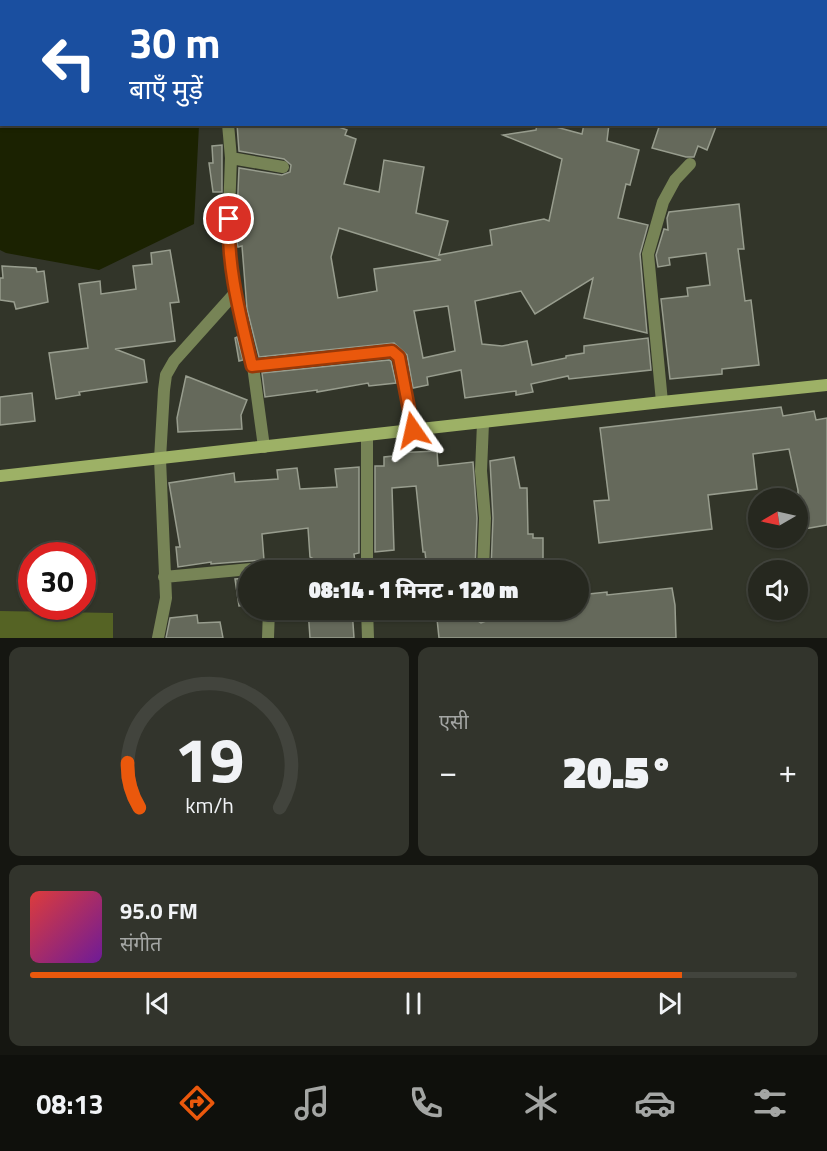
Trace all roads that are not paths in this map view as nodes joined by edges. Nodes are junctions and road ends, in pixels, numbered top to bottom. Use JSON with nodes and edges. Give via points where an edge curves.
{"nodes":[{"id":1,"x":228,"y":126,"type":"edge"},
{"id":2,"x":231,"y":158,"type":"junction"},
{"id":3,"x":690,"y":164,"type":"dead end"},
{"id":4,"x":283,"y":167,"type":"dead end"},
{"id":5,"x":235,"y":293,"type":"junction"},
{"id":6,"x":252,"y":366,"type":"junction"},
{"id":7,"x":827,"y":385,"type":"edge"},
{"id":8,"x":662,"y":402,"type":"junction"},
{"id":9,"x":483,"y":423,"type":"junction"},
{"id":10,"x":413,"y":430,"type":"junction"},
{"id":11,"x":367,"y":435,"type":"junction"},
{"id":12,"x":264,"y":447,"type":"junction"},
{"id":13,"x":160,"y":459,"type":"junction"},
{"id":14,"x":0,"y":476,"type":"edge"},
{"id":15,"x":367,"y":560,"type":"edge"},
{"id":16,"x":483,"y":560,"type":"edge"},
{"id":17,"x":238,"y":571,"type":"edge"},
{"id":18,"x":164,"y":577,"type":"junction"},
{"id":19,"x":268,"y":620,"type":"edge"},
{"id":20,"x":368,"y":620,"type":"edge"},
{"id":21,"x":158,"y":638,"type":"edge"},
{"id":22,"x":268,"y":638,"type":"edge"},
{"id":23,"x":368,"y":638,"type":"edge"}],
"edges":[{"from":1,"to":2,"type":"street"},
{"from":2,"to":4,"type":"street"},
{"from":2,"to":5,"type":"street","via":[[228,240]]},
{"from":3,"to":8,"type":"street","via":[[663,202],[648,254]]},
{"from":5,"to":6,"type":"street"},
{"from":5,"to":13,"type":"street","via":[[166,375]]},
{"from":6,"to":10,"type":"street","via":[[392,351],[399,357]]},
{"from":6,"to":12,"type":"street"},
{"from":7,"to":8,"type":"main road"},
{"from":8,"to":9,"type":"main road"},
{"from":9,"to":10,"type":"main road"},
{"from":9,"to":16,"type":"street"},
{"from":10,"to":11,"type":"main road"},
{"from":11,"to":12,"type":"main road"},
{"from":11,"to":15,"type":"street"},
{"from":12,"to":13,"type":"main road"},
{"from":13,"to":14,"type":"main road"},
{"from":13,"to":18,"type":"street"},
{"from":17,"to":18,"type":"street"},
{"from":18,"to":21,"type":"street","via":[[166,598]]},
{"from":19,"to":22,"type":"street"},
{"from":20,"to":23,"type":"street"}]}
